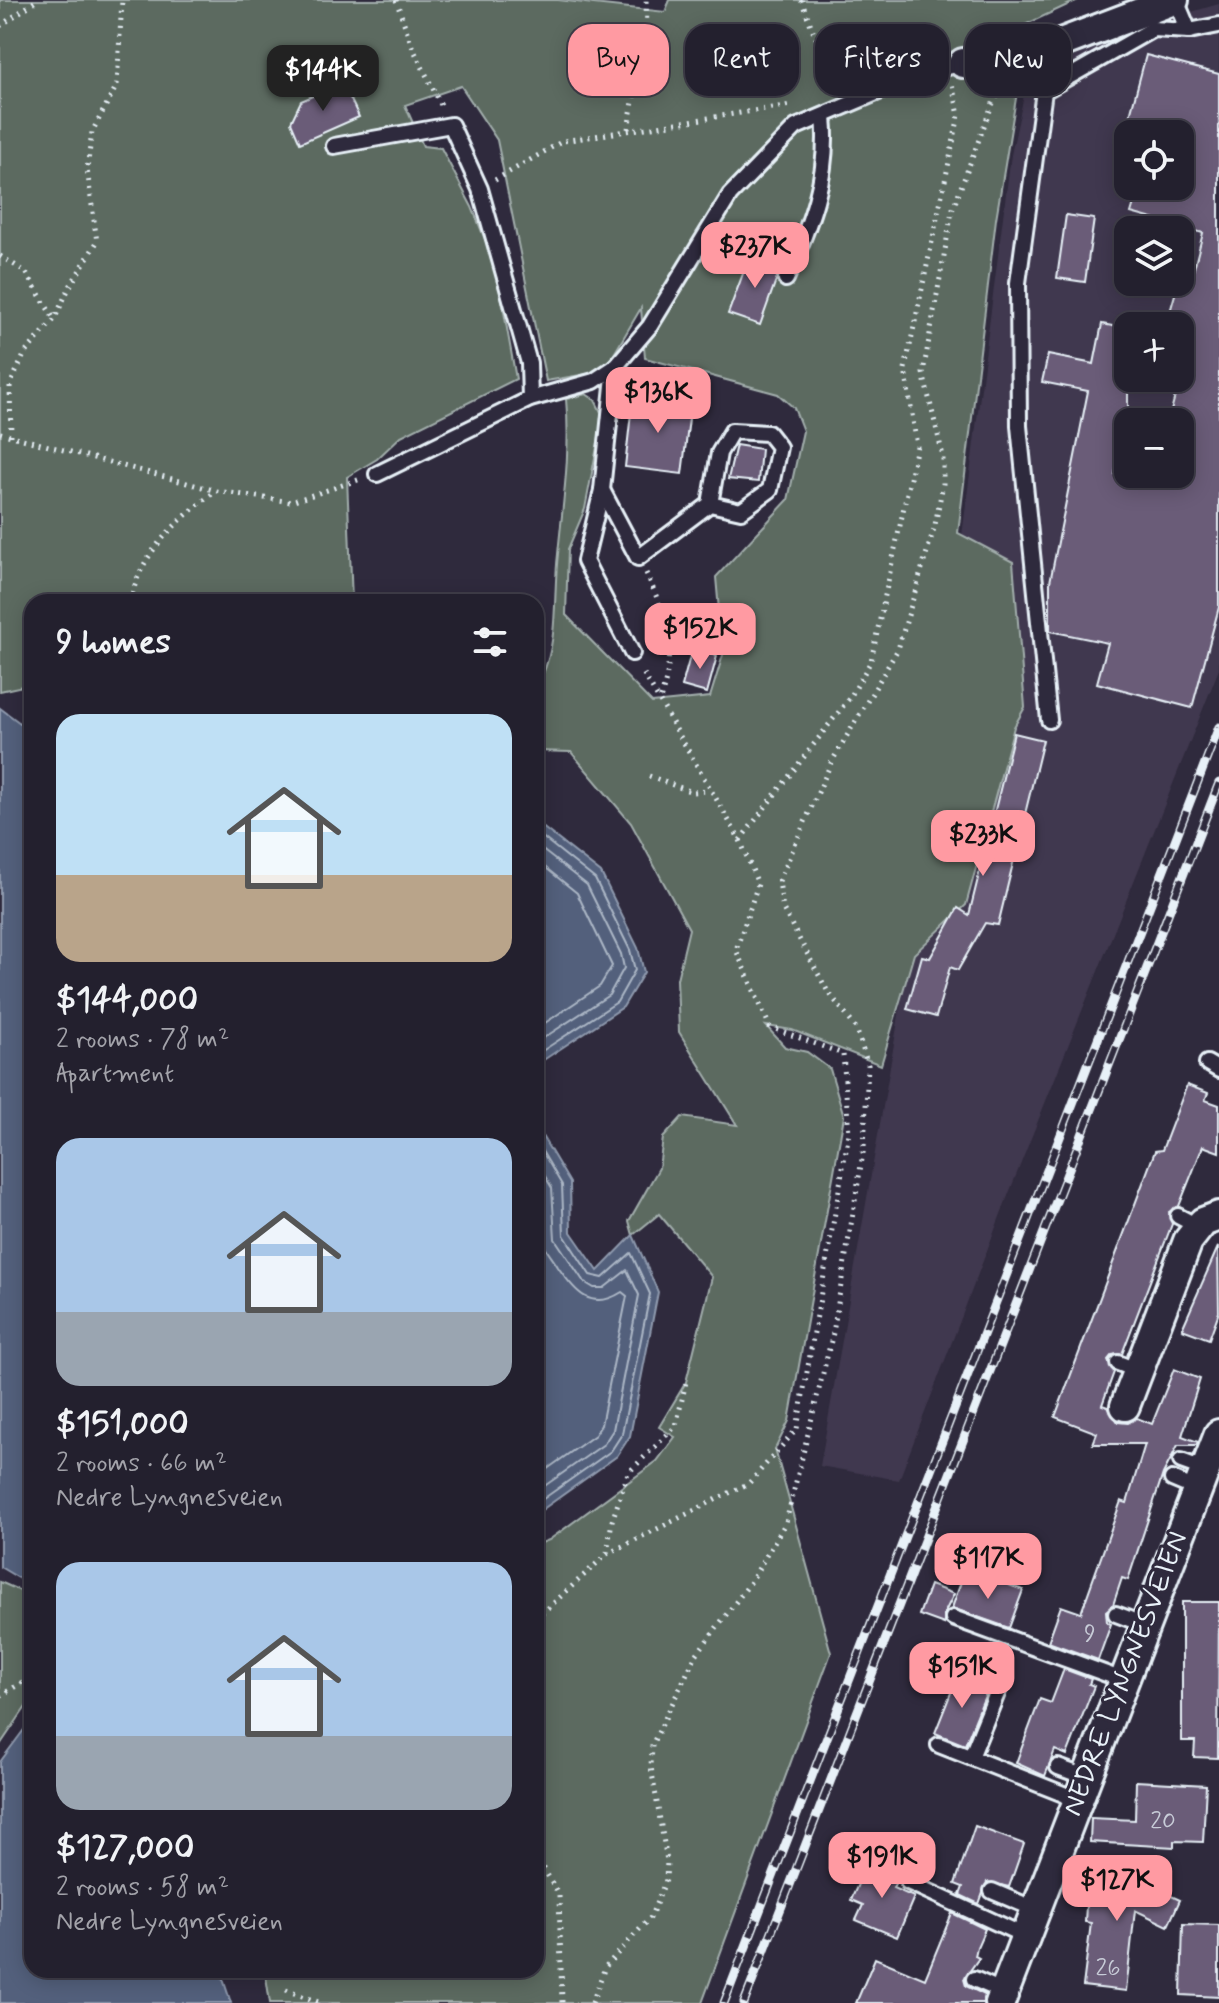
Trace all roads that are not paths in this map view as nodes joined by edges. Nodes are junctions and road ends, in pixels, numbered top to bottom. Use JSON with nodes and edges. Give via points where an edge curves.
{"nodes":[{"id":1,"x":1175,"y":0,"type":"edge"},
{"id":2,"x":1219,"y":25,"type":"edge"},
{"id":3,"x":1189,"y":31,"type":"junction"},
{"id":4,"x":956,"y":65,"type":"joint"},
{"id":5,"x":824,"y":117,"type":"junction"},
{"id":6,"x":334,"y":146,"type":"dead end"},
{"id":7,"x":786,"y":279,"type":"dead end"},
{"id":8,"x":615,"y":367,"type":"junction"},
{"id":9,"x":530,"y":399,"type":"junction"},
{"id":10,"x":377,"y":474,"type":"road end"},
{"id":11,"x":602,"y":490,"type":"junction"},
{"id":12,"x":710,"y":504,"type":"junction"},
{"id":13,"x":632,"y":653,"type":"road end"},
{"id":14,"x":1049,"y":720,"type":"dead end"},
{"id":15,"x":1199,"y":1220,"type":"edge"},
{"id":16,"x":1125,"y":1406,"type":"dead end"},
{"id":17,"x":1219,"y":1434,"type":"edge"},
{"id":18,"x":1195,"y":1474,"type":"junction"},
{"id":19,"x":1172,"y":1479,"type":"dead end"},
{"id":20,"x":1116,"y":1614,"type":"dead end"},
{"id":21,"x":953,"y":1618,"type":"dead end"},
{"id":22,"x":1145,"y":1625,"type":"junction"},
{"id":23,"x":1123,"y":1680,"type":"junction"},
{"id":24,"x":1000,"y":1686,"type":"dead end"},
{"id":25,"x":939,"y":1745,"type":"dead end"},
{"id":26,"x":971,"y":1757,"type":"junction"},
{"id":27,"x":1058,"y":1767,"type":"dead end"},
{"id":28,"x":1080,"y":1788,"type":"junction"},
{"id":29,"x":908,"y":1882,"type":"dead end"},
{"id":30,"x":992,"y":1891,"type":"dead end"},
{"id":31,"x":1037,"y":1910,"type":"junction"},
{"id":32,"x":1027,"y":1937,"type":"junction"},
{"id":33,"x":974,"y":1979,"type":"dead end"},
{"id":34,"x":1002,"y":1997,"type":"edge"}],
"edges":[{"from":1,"to":3,"type":"lane"},
{"from":1,"to":4,"type":"street","via":[[1028,54]]},
{"from":2,"to":3,"type":"lane"},
{"from":3,"to":14,"type":"lane","via":[[1153,29],[1044,91],[1018,299],[1019,426]]},
{"from":4,"to":5,"type":"lane","via":[[921,74]]},
{"from":5,"to":7,"type":"lane","via":[[827,144],[817,208]]},
{"from":5,"to":8,"type":"lane","via":[[796,127],[730,195],[650,326]]},
{"from":6,"to":9,"type":"lane","via":[[451,125],[480,189],[529,363]]},
{"from":8,"to":9,"type":"lane","via":[[594,381]]},
{"from":8,"to":11,"type":"lane"},
{"from":9,"to":10,"type":"lane"},
{"from":11,"to":12,"type":"lane","via":[[638,558]]},
{"from":11,"to":13,"type":"lane","via":[[585,561]]},
{"from":12,"to":12,"type":"lane","via":[[741,511],[770,490],[779,447],[768,433],[732,431],[719,453]]},
{"from":15,"to":16,"type":"street","via":[[1157,1294],[1128,1367]]},
{"from":17,"to":18,"type":"street","name":"NEDRE LYNGNESVEIEN"},
{"from":18,"to":19,"type":"lane"},
{"from":18,"to":22,"type":"street","name":"NEDRE LYNGNESVEIEN"},
{"from":20,"to":22,"type":"lane"},
{"from":21,"to":23,"type":"lane"},
{"from":22,"to":23,"type":"street","name":"NEDRE LYNGNESVEIEN"},
{"from":23,"to":28,"type":"street","name":"NEDRE LYNGNESVEIEN"},
{"from":24,"to":26,"type":"lane"},
{"from":25,"to":26,"type":"lane"},
{"from":26,"to":28,"type":"lane"},
{"from":27,"to":28,"type":"lane"},
{"from":28,"to":31,"type":"street","name":"NEDRE LYNGNESVEIEN"},
{"from":29,"to":32,"type":"lane"},
{"from":30,"to":31,"type":"lane"},
{"from":31,"to":32,"type":"street","name":"NEDRE LYNGNESVEIEN"},
{"from":32,"to":34,"type":"street","name":"NEDRE LYNGNESVEIEN"},
{"from":33,"to":34,"type":"lane"}]}
